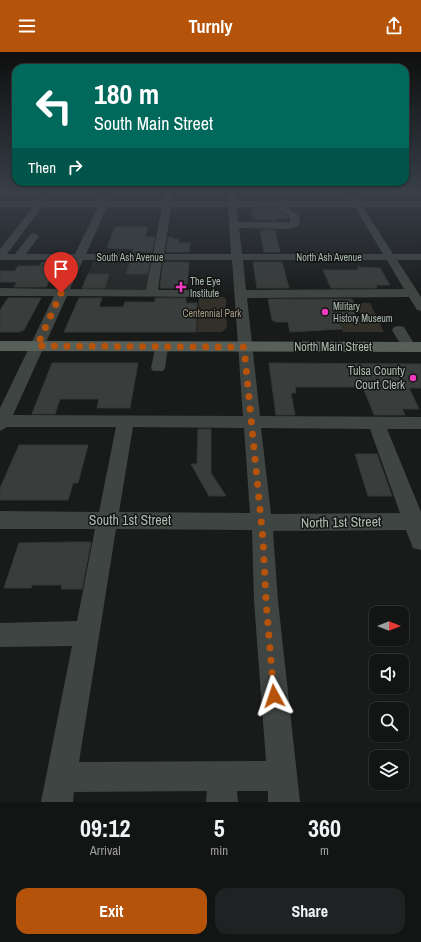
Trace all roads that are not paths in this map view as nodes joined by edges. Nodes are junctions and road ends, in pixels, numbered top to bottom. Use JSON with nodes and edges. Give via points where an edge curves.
{"nodes":[{"id":1,"x":22,"y":228,"type":"edge"},
{"id":2,"x":92,"y":228,"type":"edge"},
{"id":3,"x":162,"y":228,"type":"edge"},
{"id":4,"x":234,"y":228,"type":"edge"},
{"id":5,"x":372,"y":228,"type":"edge"},
{"id":6,"x":34,"y":236,"type":"dead end"},
{"id":7,"x":100,"y":247,"type":"dead end"},
{"id":8,"x":80,"y":253,"type":"junction"},
{"id":9,"x":0,"y":256,"type":"edge"},
{"id":10,"x":19,"y":256,"type":"junction"},
{"id":11,"x":35,"y":256,"type":"junction"},
{"id":12,"x":157,"y":257,"type":"junction"},
{"id":13,"x":236,"y":257,"type":"junction"},
{"id":14,"x":391,"y":257,"type":"junction"},
{"id":15,"x":421,"y":257,"type":"edge"},
{"id":16,"x":0,"y":264,"type":"edge"},
{"id":17,"x":0,"y":284,"type":"edge"},
{"id":18,"x":63,"y":288,"type":"junction"},
{"id":19,"x":0,"y":292,"type":"edge"},
{"id":20,"x":412,"y":293,"type":"junction"},
{"id":21,"x":151,"y":294,"type":"junction"},
{"id":22,"x":204,"y":294,"type":"dead end"},
{"id":23,"x":239,"y":294,"type":"junction"},
{"id":24,"x":421,"y":307,"type":"edge"},
{"id":25,"x":399,"y":330,"type":"dead end"},
{"id":26,"x":0,"y":346,"type":"edge"},
{"id":27,"x":37,"y":346,"type":"junction"},
{"id":28,"x":161,"y":347,"type":"junction"},
{"id":29,"x":244,"y":347,"type":"junction"},
{"id":30,"x":415,"y":347,"type":"edge"},
{"id":31,"x":158,"y":368,"type":"dead end"},
{"id":32,"x":1,"y":422,"type":"edge"},
{"id":33,"x":125,"y":422,"type":"junction"},
{"id":34,"x":251,"y":422,"type":"junction"},
{"id":35,"x":421,"y":423,"type":"edge"},
{"id":36,"x":377,"y":424,"type":"junction"},
{"id":37,"x":0,"y":520,"type":"edge"},
{"id":38,"x":108,"y":520,"type":"junction"},
{"id":39,"x":418,"y":521,"type":"edge"},
{"id":40,"x":260,"y":522,"type":"junction"},
{"id":41,"x":421,"y":541,"type":"edge"},
{"id":42,"x":87,"y":633,"type":"junction"},
{"id":43,"x":0,"y":635,"type":"edge"},
{"id":44,"x":60,"y":789,"type":"edge"},
{"id":45,"x":222,"y":789,"type":"edge"},
{"id":46,"x":282,"y":789,"type":"edge"}],
"edges":[{"from":1,"to":9,"type":"street"},
{"from":2,"to":8,"type":"street"},
{"from":3,"to":12,"type":"street"},
{"from":4,"to":13,"type":"street"},
{"from":5,"to":14,"type":"street"},
{"from":6,"to":10,"type":"street"},
{"from":7,"to":8,"type":"street"},
{"from":8,"to":11,"type":"street","name":"South Ash Avenue"},
{"from":8,"to":12,"type":"street","name":"South Ash Avenue"},
{"from":8,"to":18,"type":"street"},
{"from":9,"to":10,"type":"street","name":"South Ash Avenue"},
{"from":10,"to":11,"type":"street","name":"South Ash Avenue"},
{"from":11,"to":16,"type":"street","via":[[31,263]]},
{"from":12,"to":13,"type":"street","name":"South Ash Avenue"},
{"from":12,"to":21,"type":"street"},
{"from":13,"to":14,"type":"street","name":"North Ash Avenue"},
{"from":13,"to":23,"type":"street"},
{"from":14,"to":15,"type":"street","name":"North Ash Avenue"},
{"from":14,"to":20,"type":"street"},
{"from":17,"to":18,"type":"street"},
{"from":18,"to":19,"type":"street"},
{"from":18,"to":21,"type":"street"},
{"from":18,"to":27,"type":"street"},
{"from":20,"to":23,"type":"street"},
{"from":20,"to":24,"type":"street"},
{"from":21,"to":22,"type":"street"},
{"from":23,"to":29,"type":"street"},
{"from":25,"to":30,"type":"street"},
{"from":26,"to":27,"type":"main road","name":"North Main Street"},
{"from":27,"to":28,"type":"main road","name":"North Main Street"},
{"from":27,"to":32,"type":"street"},
{"from":28,"to":29,"type":"main road","name":"North Main Street"},
{"from":28,"to":31,"type":"street"},
{"from":29,"to":30,"type":"main road","name":"North Main Street"},
{"from":29,"to":34,"type":"street"},
{"from":32,"to":33,"type":"street"},
{"from":33,"to":34,"type":"street"},
{"from":33,"to":38,"type":"street"},
{"from":34,"to":36,"type":"street"},
{"from":34,"to":40,"type":"street"},
{"from":35,"to":36,"type":"street"},
{"from":36,"to":39,"type":"street"},
{"from":37,"to":38,"type":"street","name":"South 1st Street"},
{"from":38,"to":40,"type":"street","name":"South 1st Street"},
{"from":38,"to":42,"type":"street"},
{"from":39,"to":40,"type":"street","name":"North 1st Street"},
{"from":39,"to":41,"type":"street"},
{"from":40,"to":46,"type":"street"},
{"from":42,"to":43,"type":"street"},
{"from":42,"to":44,"type":"street"},
{"from":44,"to":45,"type":"street"},
{"from":45,"to":46,"type":"street"}]}
